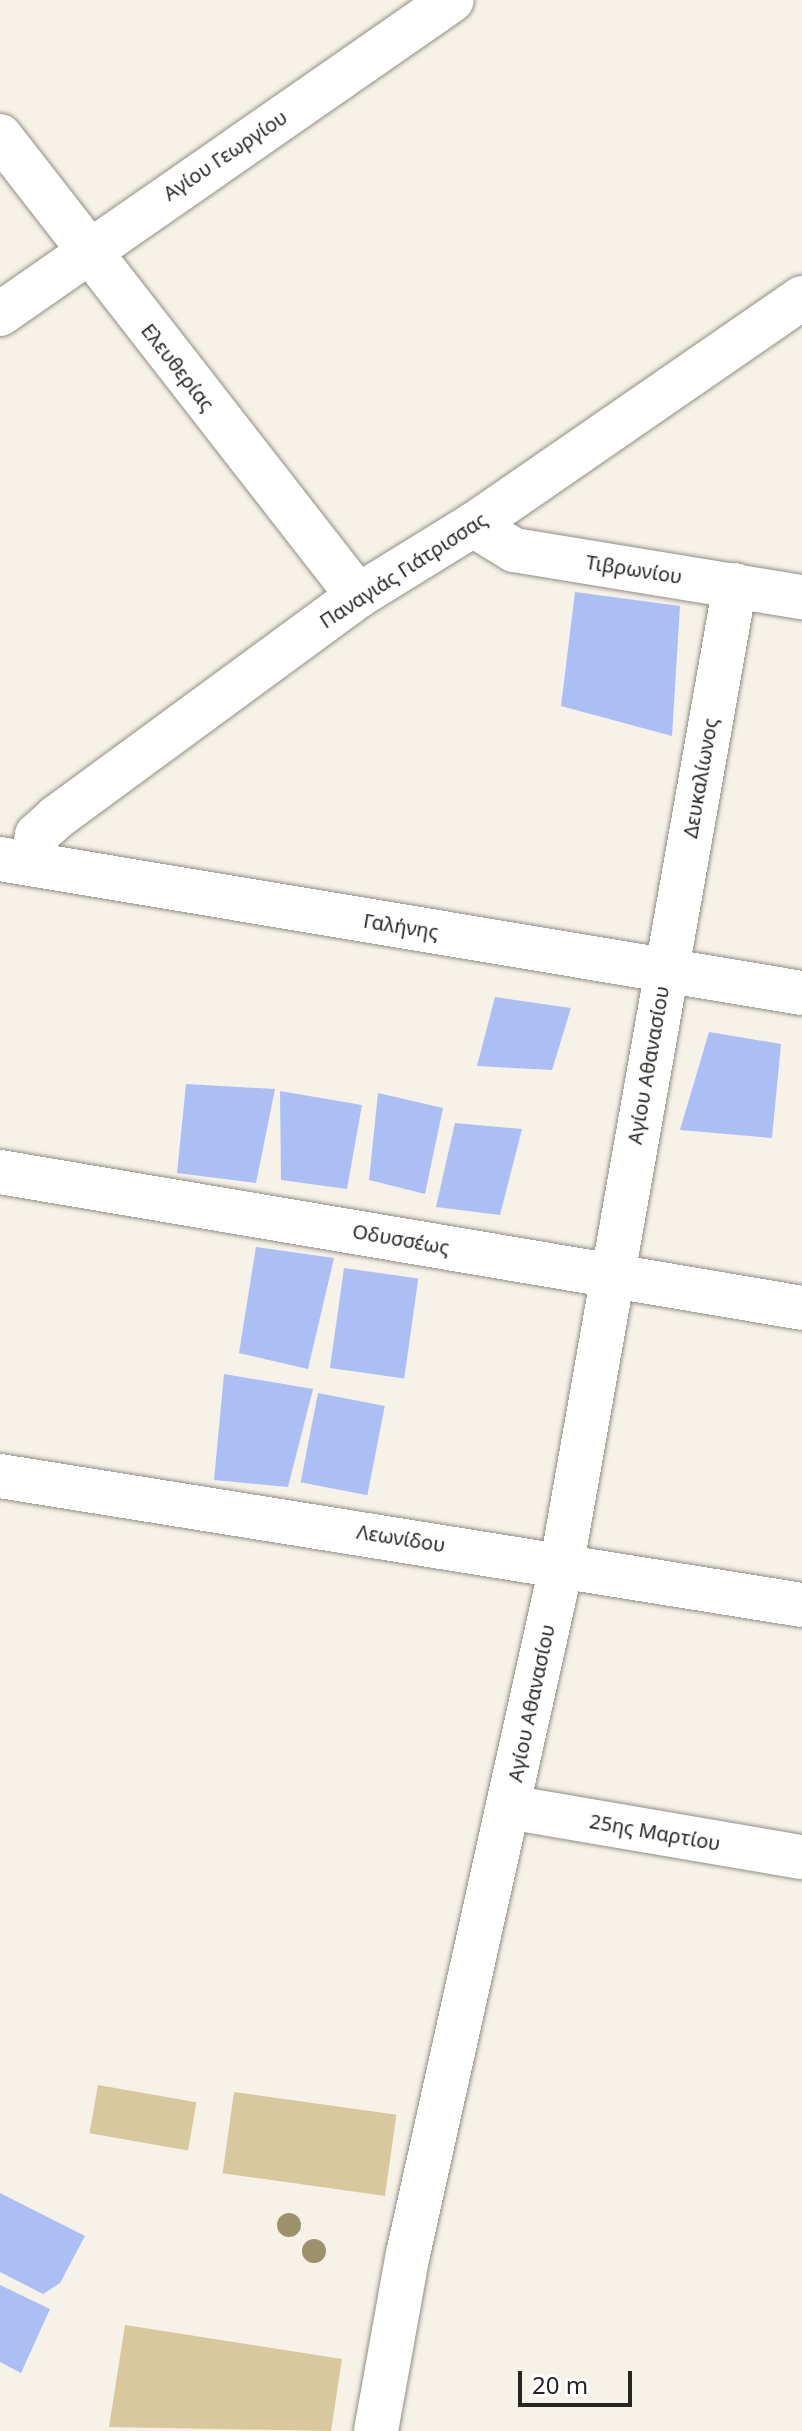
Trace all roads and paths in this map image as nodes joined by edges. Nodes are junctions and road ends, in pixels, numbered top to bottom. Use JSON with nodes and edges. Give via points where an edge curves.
{"nodes":[{"id":1,"x":452,"y":0,"type":"edge"},
{"id":2,"x":0,"y":136,"type":"edge"},
{"id":3,"x":87,"y":251,"type":"junction"},
{"id":4,"x":802,"y":298,"type":"edge"},
{"id":5,"x":0,"y":314,"type":"edge"},
{"id":6,"x":473,"y":525,"type":"junction"},
{"id":7,"x":735,"y":585,"type":"junction"},
{"id":8,"x":358,"y":596,"type":"junction"},
{"id":9,"x":802,"y":597,"type":"edge"},
{"id":10,"x":15,"y":862,"type":"edge"},
{"id":11,"x":665,"y":970,"type":"junction"},
{"id":12,"x":802,"y":993,"type":"edge"},
{"id":13,"x":0,"y":1172,"type":"edge"},
{"id":14,"x":613,"y":1275,"type":"junction"},
{"id":15,"x":802,"y":1308,"type":"edge"},
{"id":16,"x":0,"y":1476,"type":"edge"},
{"id":17,"x":562,"y":1563,"type":"junction"},
{"id":18,"x":802,"y":1605,"type":"edge"},
{"id":19,"x":508,"y":1807,"type":"junction"},
{"id":20,"x":802,"y":1857,"type":"edge"},
{"id":21,"x":376,"y":2431,"type":"edge"}],
"edges":[{"from":1,"to":3,"type":"street","name":"Αγίου Γεωργίου"},
{"from":2,"to":3,"type":"street","name":"Ελευθερίας"},
{"from":3,"to":5,"type":"street","name":"Αγίου Γεωργίου"},
{"from":3,"to":8,"type":"street","name":"Ελευθερίας"},
{"from":4,"to":6,"type":"street","name":"Παναγιάς Γιάτρισσας"},
{"from":6,"to":7,"type":"street","name":"Τιβρωνίου","via":[[514,550]]},
{"from":6,"to":8,"type":"street","name":"Παναγιάς Γιάτρισσας"},
{"from":7,"to":9,"type":"street","name":"Τιβρωνίου"},
{"from":7,"to":11,"type":"street","name":"Δευκαλίωνος"},
{"from":8,"to":10,"type":"street","name":"Παναγιάς Γιάτρισσας","via":[[57,817]]},
{"from":10,"to":11,"type":"street","name":"Γαλήνης"},
{"from":11,"to":12,"type":"street","name":"Γαλήνης"},
{"from":11,"to":14,"type":"street","name":"Αγίου Αθανασίου"},
{"from":13,"to":14,"type":"street","name":"Οδυσσέως"},
{"from":14,"to":15,"type":"street","name":"Οδυσσέως"},
{"from":14,"to":17,"type":"street","name":"Αγίου Αθανασίου"},
{"from":16,"to":17,"type":"street","name":"Λεωνίδου"},
{"from":17,"to":18,"type":"street","name":"Λεωνίδου"},
{"from":17,"to":19,"type":"street","name":"Αγίου Αθανασίου"},
{"from":19,"to":20,"type":"street","name":"25ης Μαρτίου"},
{"from":19,"to":21,"type":"street","name":"Αγίου Αθανασίου","via":[[408,2254]]}]}
